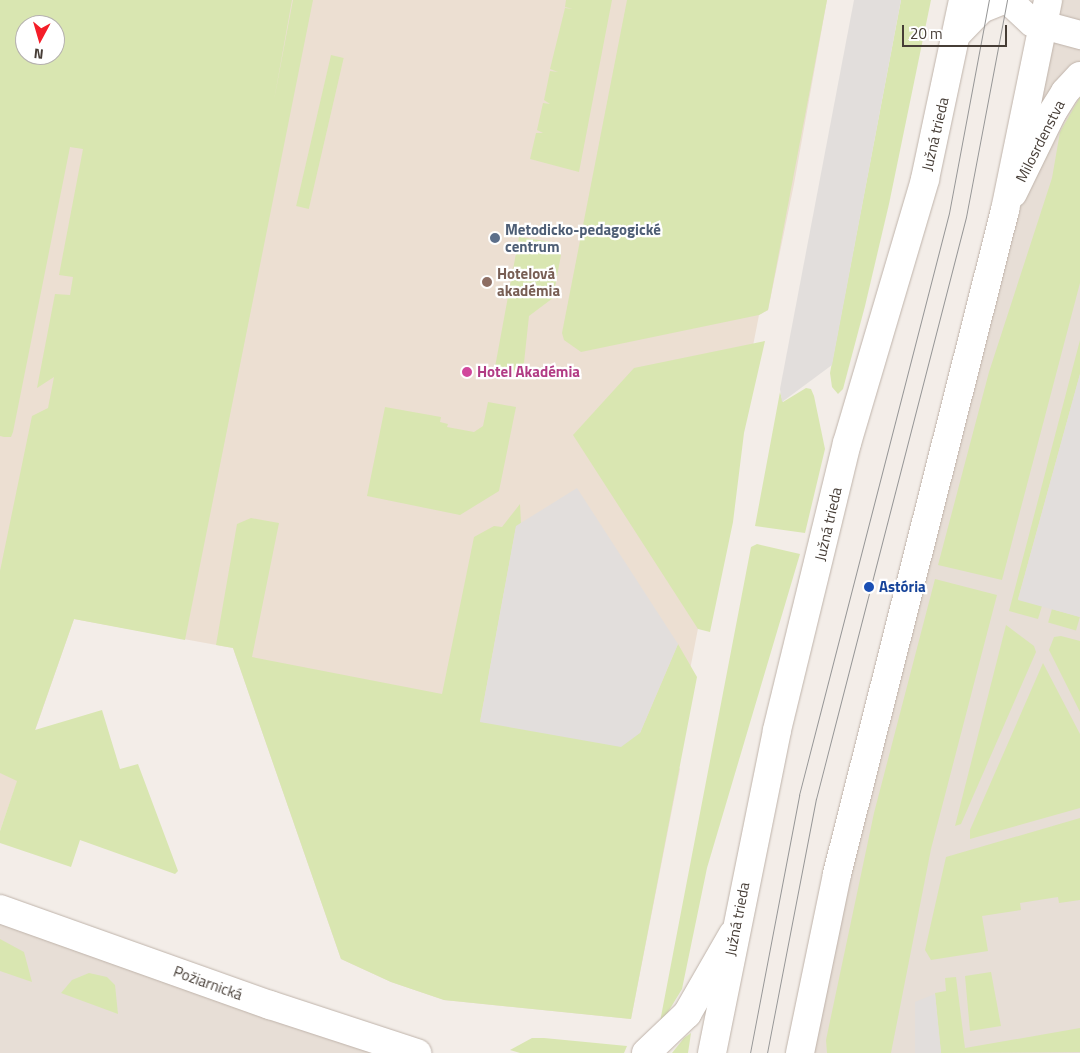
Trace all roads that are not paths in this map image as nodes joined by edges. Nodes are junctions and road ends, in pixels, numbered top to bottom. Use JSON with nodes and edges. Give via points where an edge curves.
{"nodes":[{"id":1,"x":963,"y":0,"type":"edge"},
{"id":2,"x":1004,"y":0,"type":"edge"},
{"id":3,"x":1008,"y":0,"type":"edge"},
{"id":4,"x":1046,"y":13,"type":"edge"},
{"id":5,"x":958,"y":33,"type":"junction"},
{"id":6,"x":1080,"y":36,"type":"edge"},
{"id":7,"x":1080,"y":76,"type":"edge"},
{"id":8,"x":1005,"y":210,"type":"junction"},
{"id":9,"x":0,"y":908,"type":"edge"},
{"id":10,"x":734,"y":932,"type":"junction"},
{"id":11,"x":417,"y":1053,"type":"edge"},
{"id":12,"x":646,"y":1053,"type":"edge"},
{"id":13,"x":712,"y":1053,"type":"edge"},
{"id":14,"x":800,"y":1053,"type":"edge"}],
"edges":[{"from":1,"to":5,"type":"street","name":"Južná trieda"},
{"from":2,"to":5,"type":"street","via":[[981,9]]},
{"from":3,"to":4,"type":"street","via":[[1032,22]]},
{"from":4,"to":6,"type":"street"},
{"from":4,"to":8,"type":"street"},
{"from":5,"to":10,"type":"street","name":"Južná trieda","via":[[910,234],[847,443],[777,730]]},
{"from":7,"to":8,"type":"street","name":"Milosrdenstva","via":[[1052,113]]},
{"from":8,"to":14,"type":"street","via":[[837,874]]},
{"from":9,"to":11,"type":"street","name":"Požiarnická","via":[[270,1005]]},
{"from":10,"to":12,"type":"street","via":[[687,1014]]},
{"from":10,"to":13,"type":"street","name":"Južná trieda"}]}
